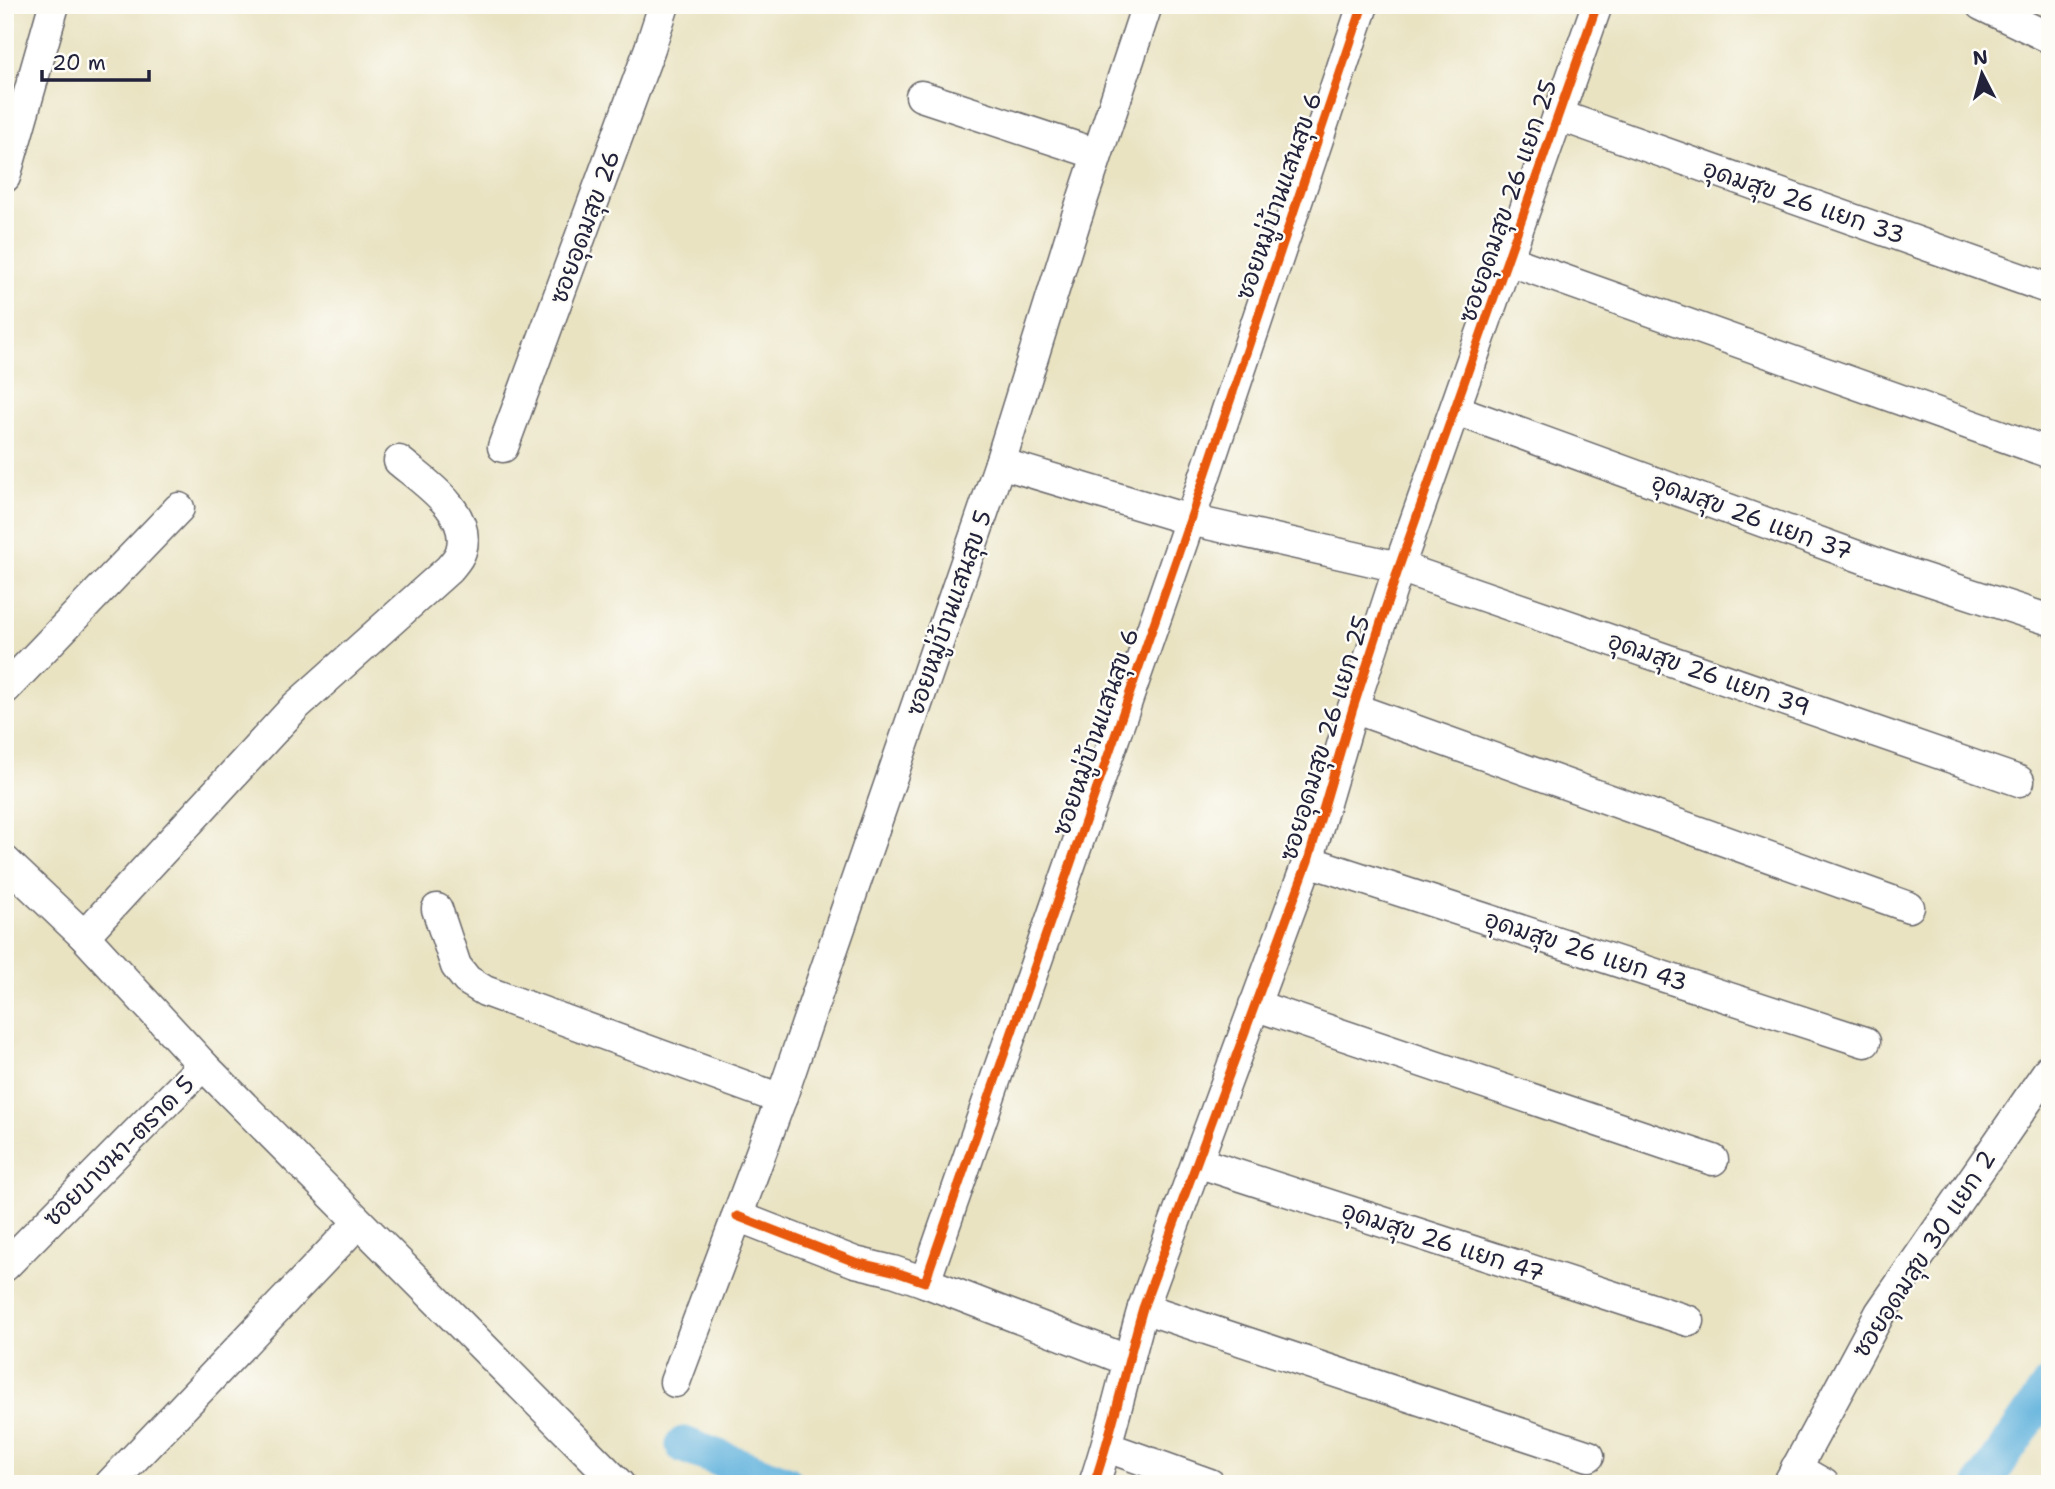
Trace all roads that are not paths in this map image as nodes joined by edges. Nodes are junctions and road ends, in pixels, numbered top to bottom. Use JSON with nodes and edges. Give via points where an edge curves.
{"nodes":[{"id":1,"x":54,"y":5,"type":"edge"},
{"id":2,"x":664,"y":5,"type":"edge"},
{"id":3,"x":1147,"y":5,"type":"edge"},
{"id":4,"x":1363,"y":5,"type":"edge"},
{"id":5,"x":1597,"y":5,"type":"edge"},
{"id":6,"x":1981,"y":5,"type":"edge"},
{"id":7,"x":2050,"y":38,"type":"edge"},
{"id":8,"x":922,"y":96,"type":"dead end"},
{"id":9,"x":1558,"y":115,"type":"junction"},
{"id":10,"x":1097,"y":154,"type":"junction"},
{"id":11,"x":5,"y":177,"type":"edge"},
{"id":12,"x":1508,"y":260,"type":"junction"},
{"id":13,"x":2050,"y":289,"type":"edge"},
{"id":14,"x":1456,"y":410,"type":"junction"},
{"id":15,"x":503,"y":447,"type":"dead end"},
{"id":16,"x":2050,"y":453,"type":"edge"},
{"id":17,"x":399,"y":461,"type":"dead end"},
{"id":18,"x":1000,"y":463,"type":"junction"},
{"id":19,"x":179,"y":508,"type":"dead end"},
{"id":20,"x":1190,"y":520,"type":"junction"},
{"id":21,"x":1399,"y":566,"type":"junction"},
{"id":22,"x":2050,"y":620,"type":"edge"},
{"id":23,"x":5,"y":689,"type":"edge"},
{"id":24,"x":1353,"y":708,"type":"junction"},
{"id":25,"x":2019,"y":781,"type":"dead end"},
{"id":26,"x":5,"y":861,"type":"edge"},
{"id":27,"x":1308,"y":861,"type":"junction"},
{"id":28,"x":1909,"y":907,"type":"dead end"},
{"id":29,"x":437,"y":909,"type":"dead end"},
{"id":30,"x":84,"y":936,"type":"junction"},
{"id":31,"x":1254,"y":1005,"type":"junction"},
{"id":32,"x":1865,"y":1042,"type":"dead end"},
{"id":33,"x":203,"y":1065,"type":"junction"},
{"id":34,"x":2050,"y":1068,"type":"edge"},
{"id":35,"x":781,"y":1099,"type":"junction"},
{"id":36,"x":1713,"y":1160,"type":"dead end"},
{"id":37,"x":1197,"y":1162,"type":"junction"},
{"id":38,"x":737,"y":1216,"type":"junction"},
{"id":39,"x":358,"y":1223,"type":"junction"},
{"id":40,"x":5,"y":1266,"type":"edge"},
{"id":41,"x":925,"y":1282,"type":"junction"},
{"id":42,"x":1143,"y":1308,"type":"junction"},
{"id":43,"x":1689,"y":1321,"type":"dead end"},
{"id":44,"x":1127,"y":1360,"type":"junction"},
{"id":45,"x":675,"y":1382,"type":"dead end"},
{"id":46,"x":1107,"y":1447,"type":"junction"},
{"id":47,"x":1589,"y":1456,"type":"dead end"},
{"id":48,"x":1792,"y":1476,"type":"edge"},
{"id":49,"x":110,"y":1484,"type":"edge"},
{"id":50,"x":619,"y":1484,"type":"edge"},
{"id":51,"x":1094,"y":1484,"type":"edge"},
{"id":52,"x":1210,"y":1484,"type":"edge"},
{"id":53,"x":1824,"y":1484,"type":"edge"}],
"edges":[{"from":1,"to":11,"type":"street"},
{"from":2,"to":15,"type":"street","name":"ซอยอุดมสุข 26"},
{"from":3,"to":10,"type":"street","name":"ซอยหมู่บ้านแสนสุข 5"},
{"from":4,"to":20,"type":"street","name":"ซอยหมู่บ้านแสนสุข 6"},
{"from":5,"to":9,"type":"street","name":"ซอยอุดมสุข 26 แยก 25"},
{"from":6,"to":7,"type":"street"},
{"from":8,"to":10,"type":"street"},
{"from":9,"to":12,"type":"street","name":"ซอยอุดมสุข 26 แยก 25"},
{"from":9,"to":13,"type":"street","name":"อุดมสุข 26 แยก 33"},
{"from":10,"to":18,"type":"street","name":"ซอยหมู่บ้านแสนสุข 5"},
{"from":12,"to":14,"type":"street","name":"ซอยอุดมสุข 26 แยก 25"},
{"from":12,"to":16,"type":"street"},
{"from":14,"to":21,"type":"street","name":"ซอยอุดมสุข 26 แยก 25"},
{"from":14,"to":22,"type":"street","name":"อุดมสุข 26 แยก 37","via":[[1882,565]]},
{"from":17,"to":30,"type":"street","via":[[439,493],[456,514],[463,547],[459,557],[296,706]]},
{"from":18,"to":20,"type":"street","name":"อุดมสุข 26 แยก 39"},
{"from":18,"to":35,"type":"street","name":"ซอยหมู่บ้านแสนสุข 5"},
{"from":19,"to":23,"type":"street"},
{"from":20,"to":21,"type":"street","name":"อุดมสุข 26 แยก 39"},
{"from":20,"to":41,"type":"street","name":"ซอยหมู่บ้านแสนสุข 6"},
{"from":21,"to":24,"type":"street","name":"ซอยอุดมสุข 26 แยก 25"},
{"from":21,"to":25,"type":"street","name":"อุดมสุข 26 แยก 39"},
{"from":24,"to":27,"type":"street","name":"ซอยอุดมสุข 26 แยก 25"},
{"from":24,"to":28,"type":"street"},
{"from":26,"to":30,"type":"street"},
{"from":27,"to":31,"type":"street","name":"ซอยอุดมสุข 26 แยก 25"},
{"from":27,"to":32,"type":"street","name":"อุดมสุข 26 แยก 43"},
{"from":29,"to":35,"type":"street","via":[[456,966],[485,991]]},
{"from":30,"to":33,"type":"street"},
{"from":31,"to":36,"type":"street"},
{"from":31,"to":37,"type":"street","name":"ซอยอุดมสุข 26 แยก 25"},
{"from":33,"to":39,"type":"street"},
{"from":33,"to":40,"type":"street","name":"ซอยบางนา-ตราด 5"},
{"from":34,"to":48,"type":"street","name":"ซอยอุดมสุข 30 แยก 2","via":[[1880,1313]]},
{"from":35,"to":38,"type":"street","name":"ซอยหมู่บ้านแสนสุข 5"},
{"from":37,"to":42,"type":"street","name":"ซอยอุดมสุข 26 แยก 25"},
{"from":37,"to":43,"type":"street","name":"อุดมสุข 26 แยก 47"},
{"from":38,"to":41,"type":"street","via":[[855,1262]]},
{"from":38,"to":45,"type":"street","name":"ซอยหมู่บ้านแสนสุข 5"},
{"from":39,"to":49,"type":"street"},
{"from":39,"to":50,"type":"street"},
{"from":41,"to":44,"type":"street"},
{"from":42,"to":44,"type":"street","name":"ซอยอุดมสุข 26 แยก 25"},
{"from":42,"to":47,"type":"street"},
{"from":44,"to":46,"type":"street","name":"ซอยอุดมสุข 26 แยก 25"},
{"from":46,"to":51,"type":"street","name":"ซอยอุดมสุข 26 แยก 25"},
{"from":46,"to":52,"type":"street"},
{"from":48,"to":53,"type":"street"}]}
